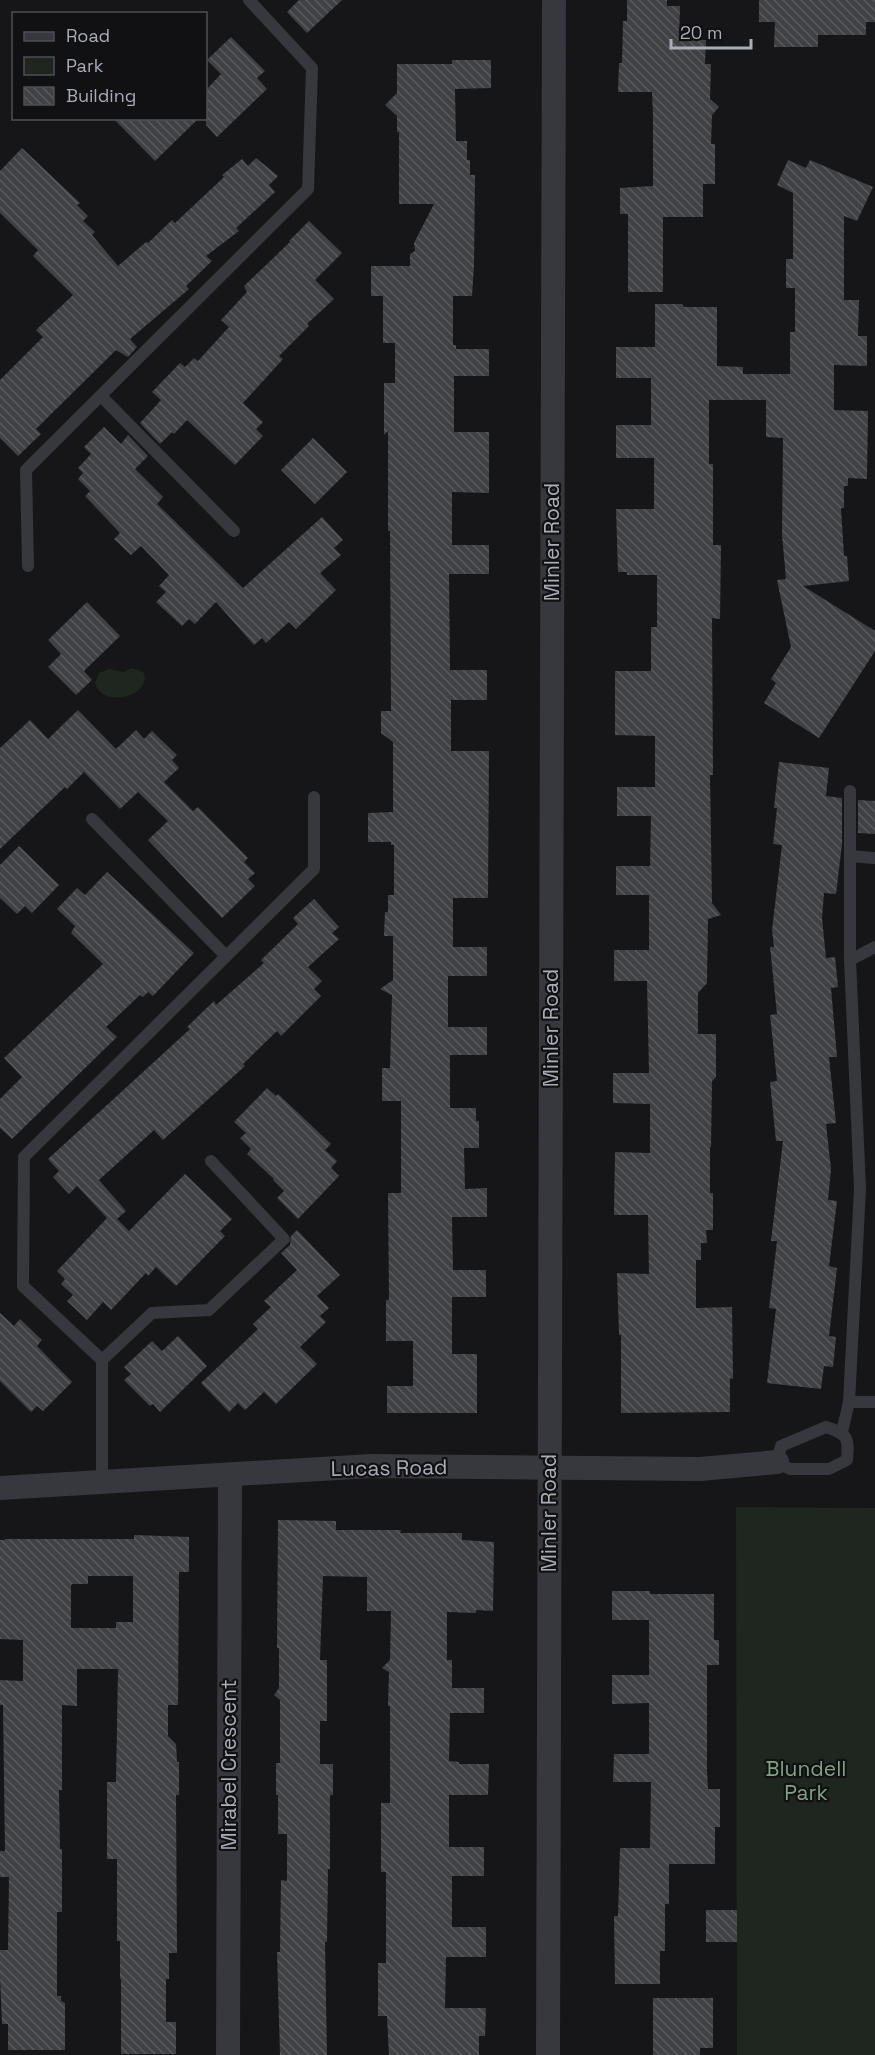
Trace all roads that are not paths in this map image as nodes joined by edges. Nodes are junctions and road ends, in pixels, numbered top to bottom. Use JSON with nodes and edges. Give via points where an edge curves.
{"nodes":[{"id":1,"x":249,"y":0,"type":"edge"},
{"id":2,"x":554,"y":0,"type":"edge"},
{"id":3,"x":101,"y":396,"type":"junction"},
{"id":4,"x":234,"y":531,"type":"dead end"},
{"id":5,"x":28,"y":566,"type":"dead end"},
{"id":6,"x":850,"y":791,"type":"dead end"},
{"id":7,"x":314,"y":796,"type":"dead end"},
{"id":8,"x":92,"y":819,"type":"dead end"},
{"id":9,"x":850,"y":856,"type":"junction"},
{"id":10,"x":875,"y":858,"type":"edge"},
{"id":11,"x":875,"y":947,"type":"edge"},
{"id":12,"x":226,"y":956,"type":"junction"},
{"id":13,"x":850,"y":960,"type":"junction"},
{"id":14,"x":211,"y":1161,"type":"dead end"},
{"id":15,"x":102,"y":1360,"type":"junction"},
{"id":16,"x":849,"y":1402,"type":"junction"},
{"id":17,"x":875,"y":1402,"type":"edge"},
{"id":18,"x":842,"y":1432,"type":"junction"},
{"id":19,"x":777,"y":1462,"type":"junction"},
{"id":20,"x":549,"y":1467,"type":"junction"},
{"id":21,"x":230,"y":1476,"type":"junction"},
{"id":22,"x":102,"y":1482,"type":"junction"},
{"id":23,"x":0,"y":1488,"type":"edge"},
{"id":24,"x":228,"y":2055,"type":"edge"},
{"id":25,"x":548,"y":2055,"type":"edge"}],
"edges":[{"from":1,"to":3,"type":"lane","via":[[312,68],[308,189]]},
{"from":2,"to":20,"type":"street","name":"Minler Road"},
{"from":3,"to":4,"type":"lane"},
{"from":3,"to":5,"type":"lane","via":[[26,470]]},
{"from":6,"to":9,"type":"lane"},
{"from":7,"to":12,"type":"lane","via":[[314,869]]},
{"from":8,"to":12,"type":"lane"},
{"from":9,"to":10,"type":"lane"},
{"from":9,"to":13,"type":"lane"},
{"from":11,"to":13,"type":"lane"},
{"from":12,"to":15,"type":"lane","via":[[24,1157],[23,1286]]},
{"from":13,"to":16,"type":"lane","via":[[860,1189]]},
{"from":14,"to":15,"type":"lane","via":[[284,1239],[208,1310],[152,1313]]},
{"from":15,"to":22,"type":"lane"},
{"from":16,"to":17,"type":"lane"},
{"from":16,"to":18,"type":"lane"},
{"from":18,"to":19,"type":"lane","via":[[826,1427],[781,1446]]},
{"from":18,"to":19,"type":"lane","via":[[849,1442],[848,1460],[829,1469],[790,1469]]},
{"from":19,"to":20,"type":"street","name":"Lucas Road","via":[[700,1469]]},
{"from":20,"to":21,"type":"street","name":"Lucas Road","via":[[371,1467]]},
{"from":20,"to":25,"type":"street","name":"Minler Road"},
{"from":21,"to":22,"type":"street","name":"Lucas Road"},
{"from":21,"to":24,"type":"street","name":"Mirabel Crescent"},
{"from":22,"to":23,"type":"street","name":"Lucas Road"}]}
